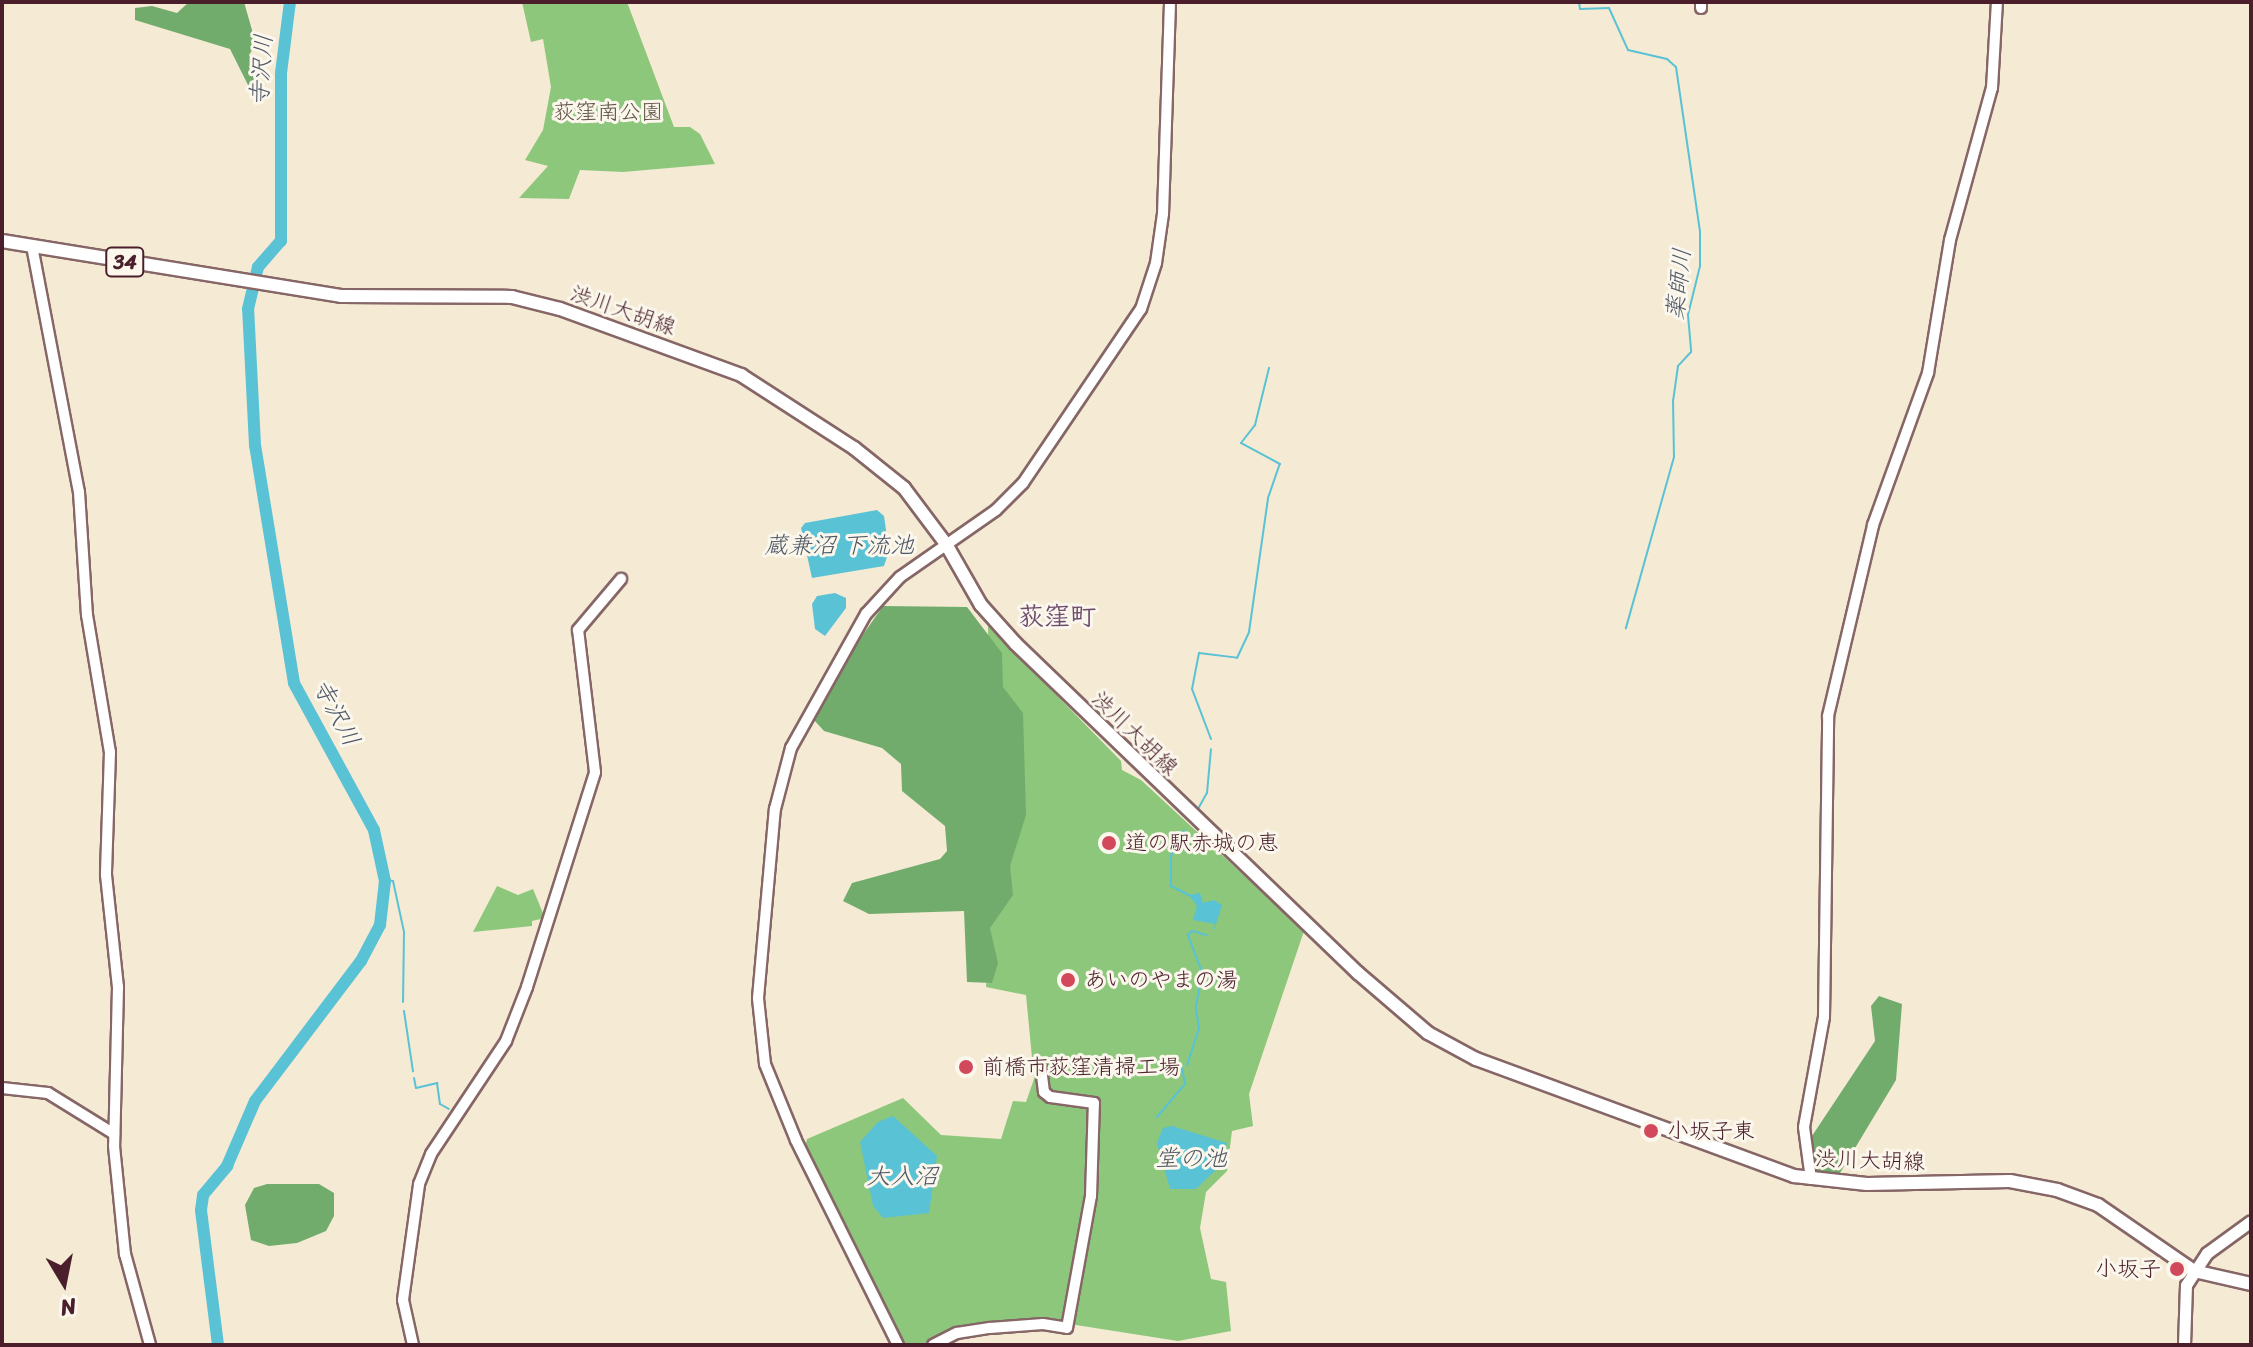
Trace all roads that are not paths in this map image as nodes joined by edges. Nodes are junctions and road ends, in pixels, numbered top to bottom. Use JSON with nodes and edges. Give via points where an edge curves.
{"nodes":[{"id":1,"x":1170,"y":2,"type":"edge"},
{"id":2,"x":1997,"y":2,"type":"edge"},
{"id":3,"x":2,"y":241,"type":"edge"},
{"id":4,"x":32,"y":246,"type":"junction"},
{"id":5,"x":946,"y":544,"type":"junction"},
{"id":6,"x":621,"y":579,"type":"dead end"},
{"id":7,"x":1041,"y":1067,"type":"dead end"},
{"id":8,"x":2,"y":1088,"type":"edge"},
{"id":9,"x":114,"y":1134,"type":"junction"},
{"id":10,"x":1811,"y":1179,"type":"junction"},
{"id":11,"x":2251,"y":1221,"type":"edge"},
{"id":12,"x":2194,"y":1271,"type":"junction"},
{"id":13,"x":2251,"y":1284,"type":"edge"},
{"id":14,"x":150,"y":1345,"type":"edge"},
{"id":15,"x":413,"y":1345,"type":"edge"},
{"id":16,"x":898,"y":1345,"type":"edge"},
{"id":17,"x":933,"y":1345,"type":"edge"},
{"id":18,"x":2184,"y":1345,"type":"edge"}],
"edges":[{"from":1,"to":5,"type":"street","via":[[1163,214],[1141,309],[1023,483],[996,510]]},
{"from":2,"to":10,"type":"street","via":[[1992,88],[1950,240],[1928,373],[1873,525],[1828,716],[1824,1017],[1804,1127]]},
{"from":3,"to":4,"type":"main road","name":"渋川大胡線","number":"34"},
{"from":4,"to":5,"type":"main road","name":"渋川大胡線","number":"34","via":[[341,296],[512,297],[705,360],[767,389],[884,469]]},
{"from":4,"to":9,"type":"street","via":[[79,492],[87,615],[110,752],[106,875],[118,987]]},
{"from":5,"to":10,"type":"main road","name":"渋川大胡線","number":"34","via":[[981,605],[1016,644],[1409,1020],[1476,1059],[1771,1169]]},
{"from":5,"to":16,"type":"street","via":[[873,604],[846,643],[791,748],[775,809],[761,933],[758,1031],[774,1093]]},
{"from":6,"to":15,"type":"street","via":[[578,630],[595,772],[527,987],[506,1041],[431,1154],[419,1184],[403,1300]]},
{"from":7,"to":17,"type":"street","via":[[1044,1092],[1050,1097],[1094,1103],[1091,1196],[1067,1328],[990,1328],[957,1333]]},
{"from":8,"to":9,"type":"street","via":[[48,1093]]},
{"from":9,"to":14,"type":"street","via":[[125,1254]]},
{"from":10,"to":12,"type":"main road","name":"渋川大胡線","number":"34","via":[[1867,1184],[2010,1181],[2043,1186],[2098,1205]]},
{"from":11,"to":12,"type":"main road","via":[[2207,1253]]},
{"from":12,"to":13,"type":"main road","name":"渋川大胡線","number":"34"},
{"from":12,"to":18,"type":"main road","via":[[2183,1298]]}]}
